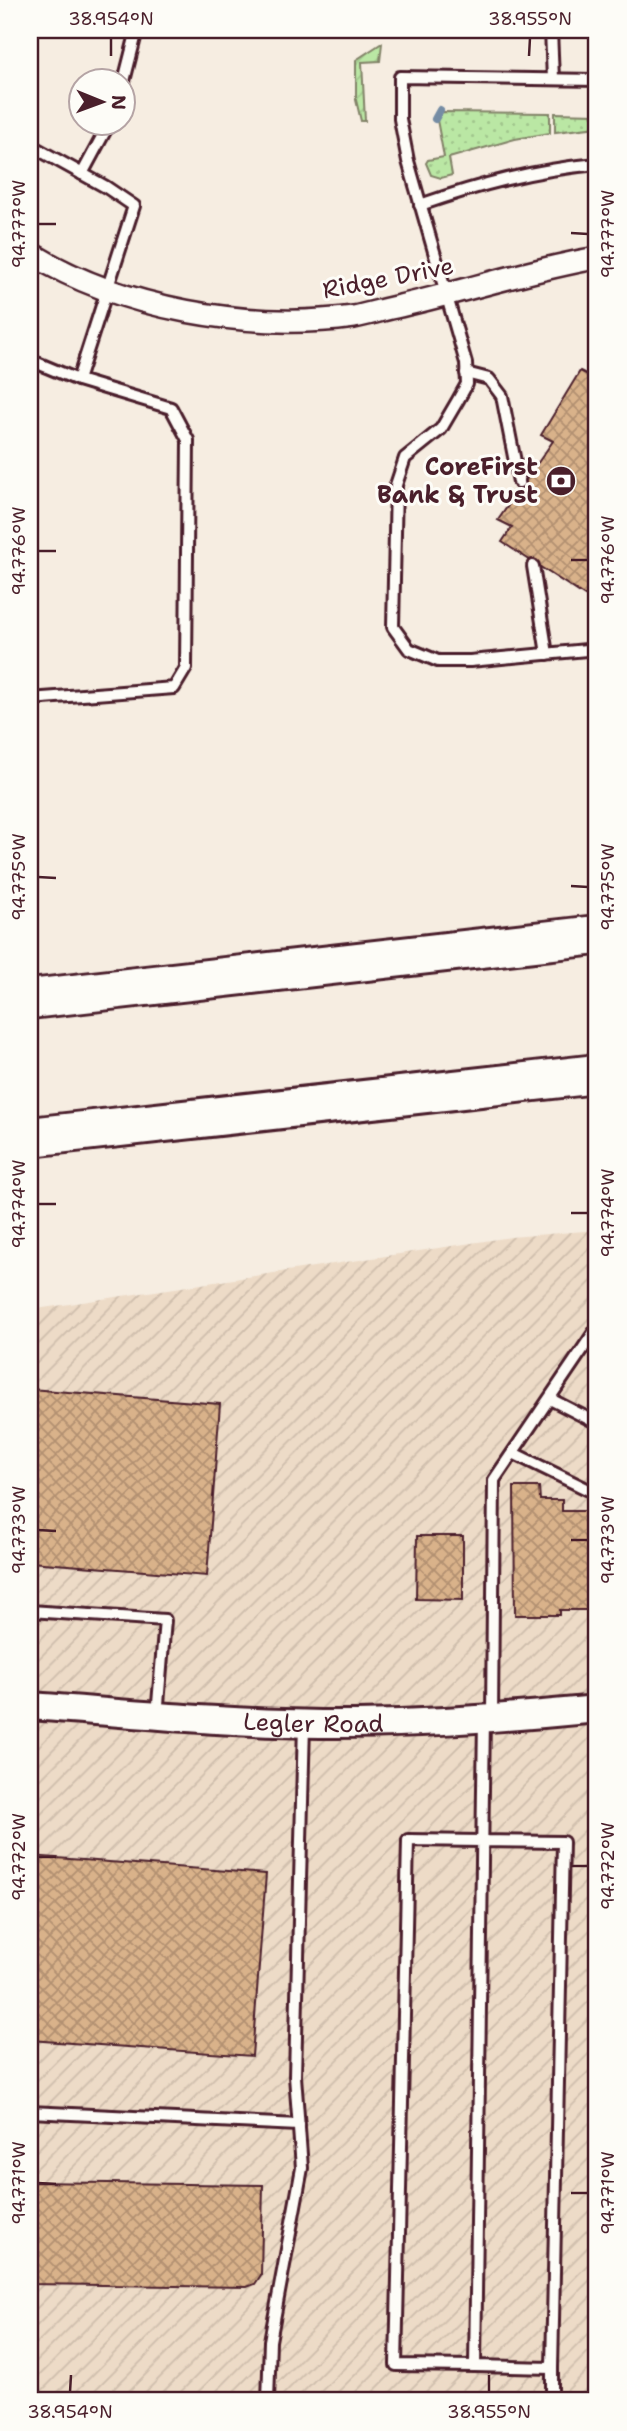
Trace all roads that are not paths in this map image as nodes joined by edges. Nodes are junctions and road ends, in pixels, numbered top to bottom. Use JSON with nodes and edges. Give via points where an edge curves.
{"nodes":[{"id":1,"x":137,"y":30,"type":"edge"},
{"id":2,"x":551,"y":30,"type":"edge"},
{"id":3,"x":128,"y":66,"type":"edge"},
{"id":4,"x":553,"y":79,"type":"junction"},
{"id":5,"x":597,"y":80,"type":"edge"},
{"id":6,"x":102,"y":136,"type":"edge"},
{"id":7,"x":30,"y":145,"type":"edge"},
{"id":8,"x":597,"y":163,"type":"edge"},
{"id":9,"x":82,"y":174,"type":"junction"},
{"id":10,"x":421,"y":205,"type":"junction"},
{"id":11,"x":30,"y":253,"type":"edge"},
{"id":12,"x":597,"y":258,"type":"edge"},
{"id":13,"x":108,"y":289,"type":"junction"},
{"id":14,"x":446,"y":295,"type":"junction"},
{"id":15,"x":30,"y":360,"type":"edge"},
{"id":16,"x":467,"y":373,"type":"junction"},
{"id":17,"x":78,"y":380,"type":"junction"},
{"id":18,"x":519,"y":482,"type":"dead end"},
{"id":19,"x":533,"y":566,"type":"dead end"},
{"id":20,"x":597,"y":649,"type":"edge"},
{"id":21,"x":547,"y":654,"type":"junction"},
{"id":22,"x":30,"y":699,"type":"edge"},
{"id":23,"x":597,"y":935,"type":"edge"},
{"id":24,"x":30,"y":999,"type":"edge"},
{"id":25,"x":597,"y":1074,"type":"edge"},
{"id":26,"x":30,"y":1137,"type":"edge"},
{"id":27,"x":597,"y":1328,"type":"edge"},
{"id":28,"x":550,"y":1399,"type":"junction"},
{"id":29,"x":597,"y":1423,"type":"edge"},
{"id":30,"x":513,"y":1453,"type":"junction"},
{"id":31,"x":597,"y":1494,"type":"edge"},
{"id":32,"x":30,"y":1611,"type":"edge"},
{"id":33,"x":30,"y":1706,"type":"edge"},
{"id":34,"x":597,"y":1709,"type":"edge"},
{"id":35,"x":157,"y":1716,"type":"junction"},
{"id":36,"x":488,"y":1718,"type":"junction"},
{"id":37,"x":304,"y":1724,"type":"junction"},
{"id":38,"x":482,"y":1841,"type":"junction"},
{"id":39,"x":30,"y":2112,"type":"edge"},
{"id":40,"x":299,"y":2125,"type":"junction"},
{"id":41,"x":475,"y":2366,"type":"junction"},
{"id":42,"x":552,"y":2368,"type":"junction"},
{"id":43,"x":268,"y":2401,"type":"edge"},
{"id":44,"x":551,"y":2401,"type":"edge"}],
"edges":[{"from":1,"to":3,"type":"lane"},
{"from":2,"to":4,"type":"lane"},
{"from":4,"to":5,"type":"lane"},
{"from":4,"to":10,"type":"lane","via":[[400,77],[400,119]]},
{"from":6,"to":9,"type":"lane"},
{"from":7,"to":9,"type":"lane"},
{"from":8,"to":10,"type":"lane","via":[[479,184]]},
{"from":9,"to":13,"type":"lane","via":[[134,206]]},
{"from":10,"to":14,"type":"lane"},
{"from":11,"to":13,"type":"street","name":"Ridge Drive"},
{"from":12,"to":14,"type":"street","name":"Ridge Drive"},
{"from":13,"to":14,"type":"street","name":"Ridge Drive","via":[[214,317],[290,321],[354,317]]},
{"from":13,"to":17,"type":"lane"},
{"from":14,"to":16,"type":"lane"},
{"from":15,"to":17,"type":"lane"},
{"from":16,"to":18,"type":"lane","via":[[489,379],[502,396]]},
{"from":16,"to":21,"type":"lane","via":[[467,384],[441,429],[405,458],[396,485],[393,627],[409,649],[438,662]]},
{"from":17,"to":22,"type":"lane","via":[[171,408],[188,440],[186,668],[174,688]]},
{"from":19,"to":21,"type":"lane"},
{"from":20,"to":21,"type":"lane"},
{"from":23,"to":24,"type":"highway"},
{"from":25,"to":26,"type":"highway"},
{"from":27,"to":28,"type":"lane"},
{"from":28,"to":29,"type":"lane"},
{"from":28,"to":30,"type":"lane"},
{"from":30,"to":31,"type":"lane"},
{"from":30,"to":36,"type":"lane","via":[[494,1480]]},
{"from":32,"to":35,"type":"lane","via":[[165,1620]]},
{"from":33,"to":35,"type":"street","name":"Legler Road"},
{"from":34,"to":36,"type":"street","name":"Legler Road"},
{"from":35,"to":37,"type":"street","name":"Legler Road"},
{"from":36,"to":37,"type":"street","name":"Legler Road"},
{"from":36,"to":38,"type":"lane"},
{"from":37,"to":40,"type":"lane","via":[[295,2076]]},
{"from":38,"to":41,"type":"lane"},
{"from":38,"to":41,"type":"lane","via":[[408,1840],[396,2364]]},
{"from":38,"to":42,"type":"lane","via":[[562,1842]]},
{"from":39,"to":40,"type":"lane"},
{"from":40,"to":43,"type":"lane","via":[[302,2168],[270,2341]]},
{"from":41,"to":42,"type":"lane"},
{"from":42,"to":44,"type":"lane"}]}
